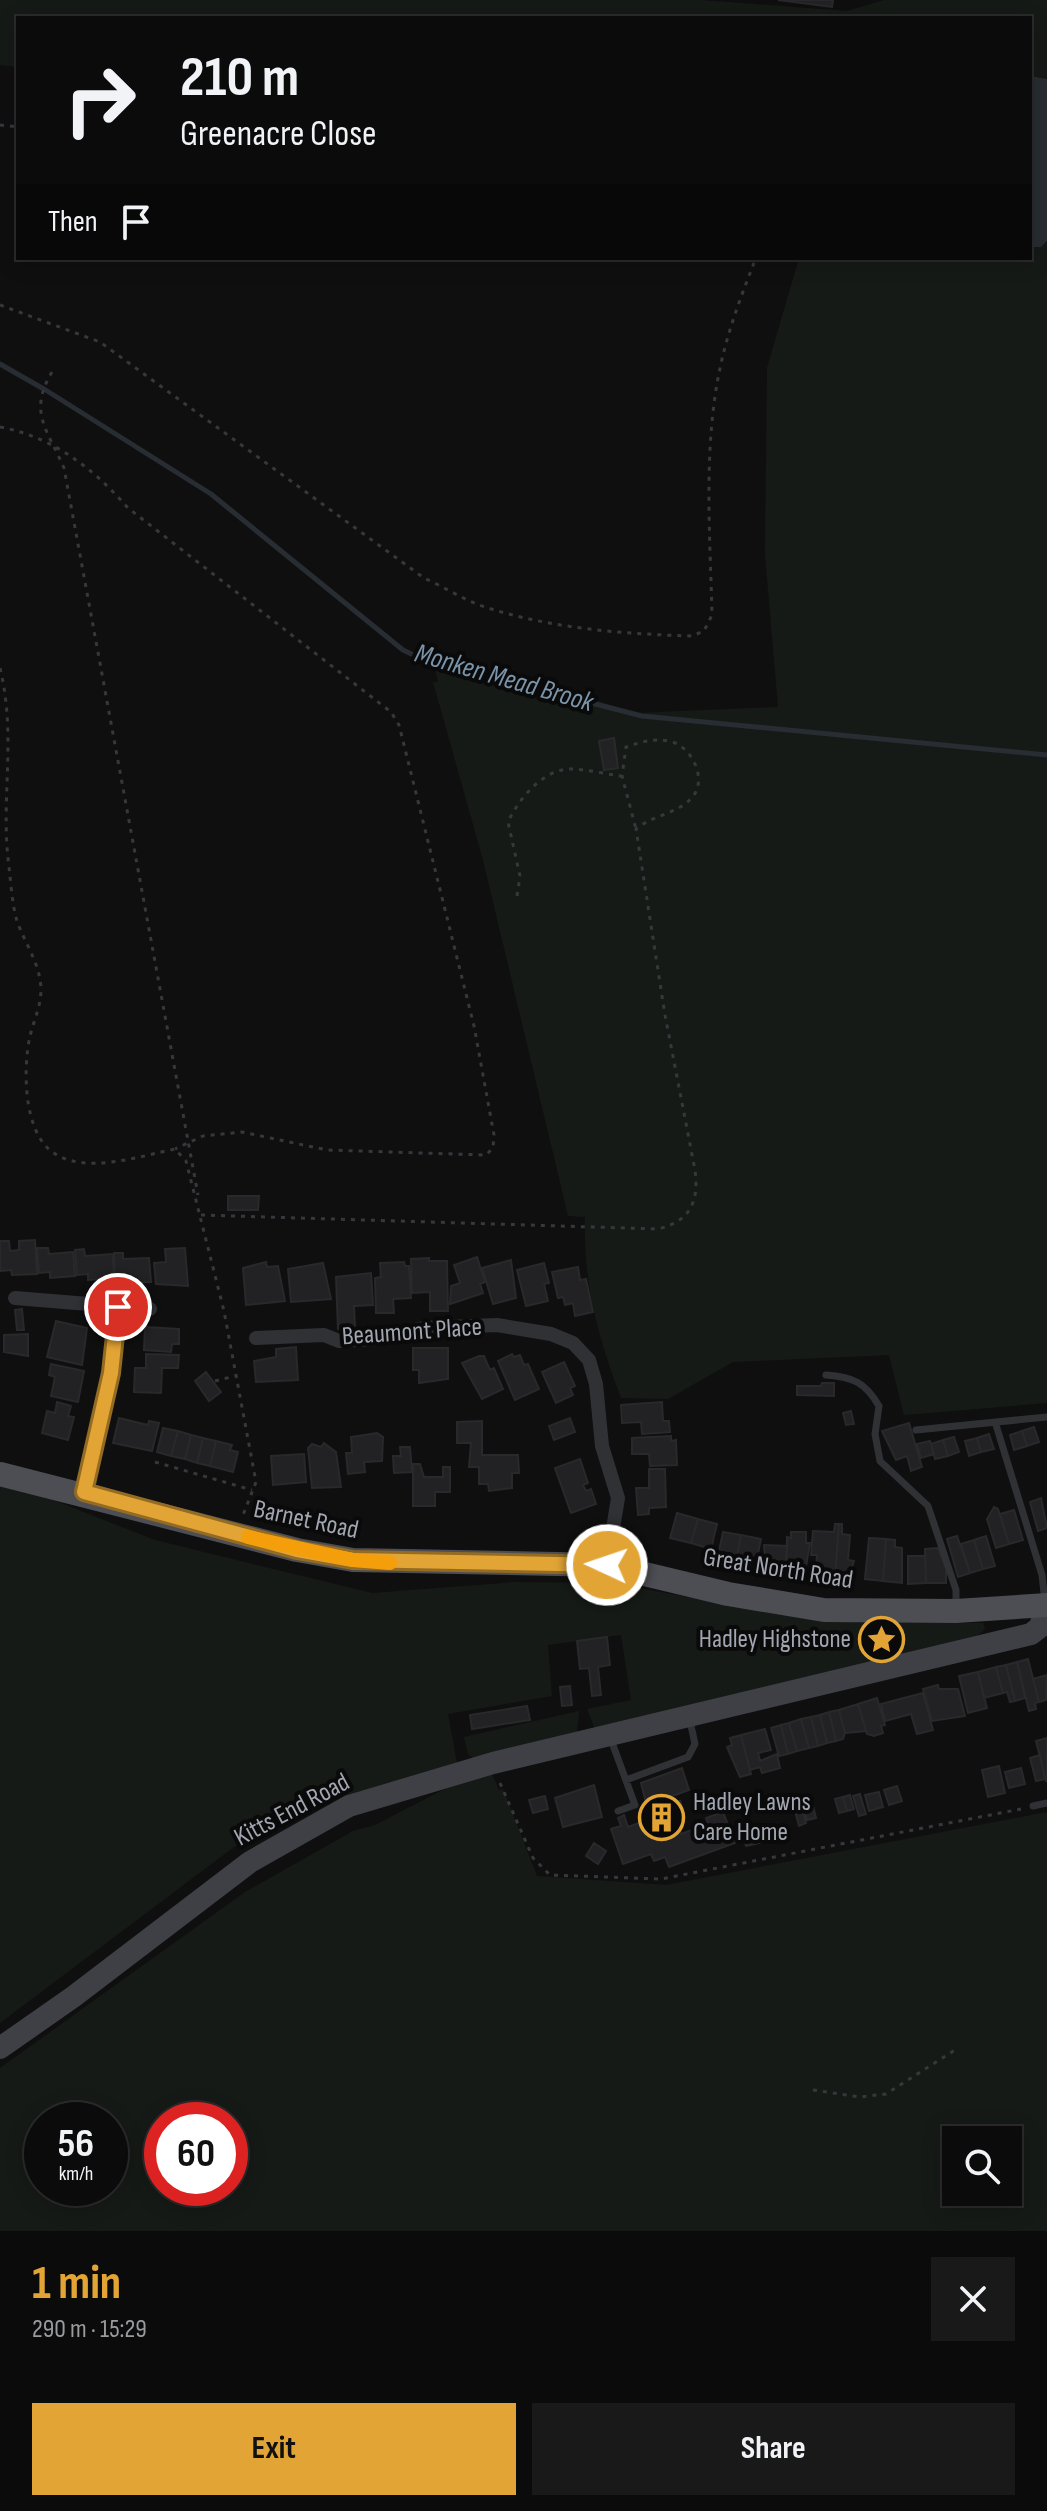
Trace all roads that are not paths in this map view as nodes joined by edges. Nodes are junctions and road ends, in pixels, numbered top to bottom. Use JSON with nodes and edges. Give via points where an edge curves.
{"nodes":[{"id":1,"x":15,"y":1298,"type":"dead end"},
{"id":2,"x":118,"y":1307,"type":"junction"},
{"id":3,"x":150,"y":1309,"type":"dead end"},
{"id":4,"x":256,"y":1338,"type":"dead end"},
{"id":5,"x":826,"y":1375,"type":"dead end"},
{"id":6,"x":1047,"y":1417,"type":"edge"},
{"id":7,"x":996,"y":1425,"type":"junction"},
{"id":8,"x":916,"y":1430,"type":"dead end"},
{"id":9,"x":0,"y":1474,"type":"edge"},
{"id":10,"x":84,"y":1492,"type":"junction"},
{"id":11,"x":607,"y":1565,"type":"junction"},
{"id":12,"x":1047,"y":1604,"type":"edge"},
{"id":13,"x":990,"y":1608,"type":"junction"},
{"id":14,"x":956,"y":1611,"type":"junction"},
{"id":15,"x":992,"y":1642,"type":"junction"},
{"id":16,"x":697,"y":1715,"type":"junction"},
{"id":17,"x":610,"y":1736,"type":"junction"},
{"id":18,"x":626,"y":1780,"type":"junction"},
{"id":19,"x":1047,"y":1803,"type":"edge"},
{"id":20,"x":1033,"y":1806,"type":"road end"},
{"id":21,"x":618,"y":1811,"type":"dead end"},
{"id":22,"x":0,"y":2048,"type":"edge"}],
"edges":[{"from":1,"to":2,"type":"street"},
{"from":2,"to":3,"type":"street"},
{"from":2,"to":10,"type":"street","via":[[111,1373]]},
{"from":4,"to":11,"type":"street","name":"Beaumont Place","via":[[324,1335],[339,1341],[423,1328],[497,1325],[573,1343],[589,1360],[596,1384],[602,1446],[618,1498]]},
{"from":5,"to":14,"type":"lane","via":[[859,1382],[879,1406],[875,1434],[880,1461],[928,1506],[956,1590]]},
{"from":6,"to":7,"type":"lane"},
{"from":7,"to":8,"type":"lane"},
{"from":7,"to":12,"type":"lane"},
{"from":9,"to":10,"type":"main road","name":"Barnet Road"},
{"from":10,"to":11,"type":"main road","name":"Barnet Road","via":[[353,1560]]},
{"from":11,"to":14,"type":"main road","name":"Great North Road","via":[[824,1610]]},
{"from":12,"to":13,"type":"main road"},
{"from":12,"to":15,"type":"street","via":[[1040,1627],[1031,1634]]},
{"from":13,"to":14,"type":"main road","name":"Great North Road"},
{"from":13,"to":15,"type":"street"},
{"from":15,"to":16,"type":"street"},
{"from":16,"to":17,"type":"street","name":"Kitts End Road"},
{"from":16,"to":18,"type":"lane","via":[[695,1744],[688,1757]]},
{"from":17,"to":18,"type":"lane"},
{"from":17,"to":22,"type":"street","name":"Kitts End Road","via":[[493,1763],[349,1806],[250,1862]]},
{"from":18,"to":21,"type":"lane","via":[[635,1805]]},
{"from":19,"to":20,"type":"lane"}]}
